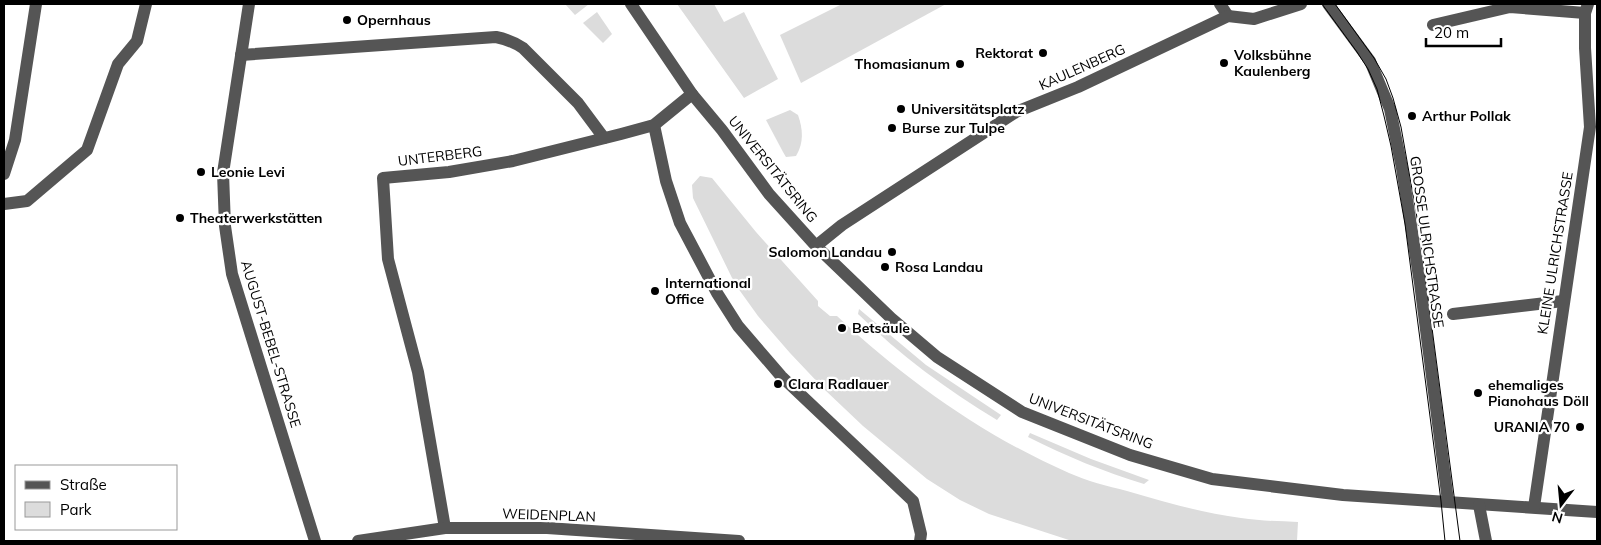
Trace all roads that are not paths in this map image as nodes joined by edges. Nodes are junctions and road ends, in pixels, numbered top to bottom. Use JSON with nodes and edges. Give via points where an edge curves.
{"nodes":[{"id":1,"x":36,"y":4,"type":"edge"},
{"id":2,"x":146,"y":4,"type":"edge"},
{"id":3,"x":249,"y":4,"type":"edge"},
{"id":4,"x":631,"y":4,"type":"edge"},
{"id":5,"x":1220,"y":4,"type":"edge"},
{"id":6,"x":1301,"y":4,"type":"edge"},
{"id":7,"x":1328,"y":4,"type":"edge"},
{"id":8,"x":1586,"y":8,"type":"edge"},
{"id":9,"x":1228,"y":16,"type":"junction"},
{"id":10,"x":1433,"y":25,"type":"dead end"},
{"id":11,"x":241,"y":55,"type":"junction"},
{"id":12,"x":692,"y":94,"type":"junction"},
{"id":13,"x":654,"y":125,"type":"junction"},
{"id":14,"x":1593,"y":127,"type":"edge"},
{"id":15,"x":604,"y":138,"type":"junction"},
{"id":16,"x":4,"y":174,"type":"edge"},
{"id":17,"x":4,"y":204,"type":"edge"},
{"id":18,"x":816,"y":246,"type":"junction"},
{"id":19,"x":1563,"y":301,"type":"junction"},
{"id":20,"x":1453,"y":314,"type":"dead end"},
{"id":21,"x":1448,"y":501,"type":"junction"},
{"id":22,"x":1479,"y":504,"type":"junction"},
{"id":23,"x":1534,"y":507,"type":"junction"},
{"id":24,"x":1597,"y":512,"type":"edge"},
{"id":25,"x":445,"y":528,"type":"junction"},
{"id":26,"x":315,"y":541,"type":"edge"},
{"id":27,"x":358,"y":541,"type":"edge"},
{"id":28,"x":739,"y":541,"type":"edge"},
{"id":29,"x":920,"y":541,"type":"edge"},
{"id":30,"x":1486,"y":541,"type":"edge"}],
"edges":[{"from":1,"to":16,"type":"street","via":[[15,140]]},
{"from":2,"to":17,"type":"street","via":[[137,41],[118,64],[87,150],[27,201]]},
{"from":3,"to":11,"type":"street","name":"AUGUST-BEBEL-STRASSE"},
{"from":4,"to":12,"type":"street","name":"UNIVERSITÄTSRING"},
{"from":5,"to":9,"type":"street"},
{"from":6,"to":9,"type":"street","via":[[1254,19]]},
{"from":7,"to":21,"type":"street","name":"GROSSE ULRICHSTRASSE","via":[[1370,61],[1390,109],[1420,283]]},
{"from":8,"to":10,"type":"street","via":[[1510,7]]},
{"from":8,"to":14,"type":"street","name":"KLEINE ULRICHSTRASSE"},
{"from":9,"to":18,"type":"street","name":"KAULENBERG","via":[[1078,87],[1016,112],[842,224]]},
{"from":11,"to":15,"type":"street","via":[[496,37],[505,39],[523,48],[578,103]]},
{"from":11,"to":26,"type":"street","name":"AUGUST-BEBEL-STRASSE","via":[[223,172],[225,226],[232,274]]},
{"from":12,"to":13,"type":"street","name":"UNTERBERG"},
{"from":12,"to":18,"type":"street","name":"UNIVERSITÄTSRING","via":[[769,194]]},
{"from":13,"to":15,"type":"street","name":"UNTERBERG"},
{"from":13,"to":29,"type":"street","via":[[666,181],[680,223],[738,326],[781,376],[913,501]]},
{"from":14,"to":19,"type":"street","name":"KLEINE ULRICHSTRASSE"},
{"from":15,"to":25,"type":"street","name":"UNTERBERG","via":[[513,161],[449,172],[383,178],[388,259],[418,372]]},
{"from":18,"to":21,"type":"street","name":"UNIVERSITÄTSRING","via":[[937,357],[1022,412],[1053,425],[1130,455],[1212,480],[1343,495]]},
{"from":19,"to":20,"type":"street","name":"GROSSE ULRICHSTRASSE"},
{"from":19,"to":23,"type":"street","name":"KLEINE ULRICHSTRASSE"},
{"from":21,"to":22,"type":"street","name":"UNIVERSITÄTSRING"},
{"from":22,"to":23,"type":"street","name":"UNIVERSITÄTSRING"},
{"from":22,"to":30,"type":"street"},
{"from":23,"to":24,"type":"street","name":"UNIVERSITÄTSRING"},
{"from":25,"to":27,"type":"street","name":"WEIDENPLAN"},
{"from":25,"to":28,"type":"street","name":"WEIDENPLAN","via":[[548,528]]}]}
